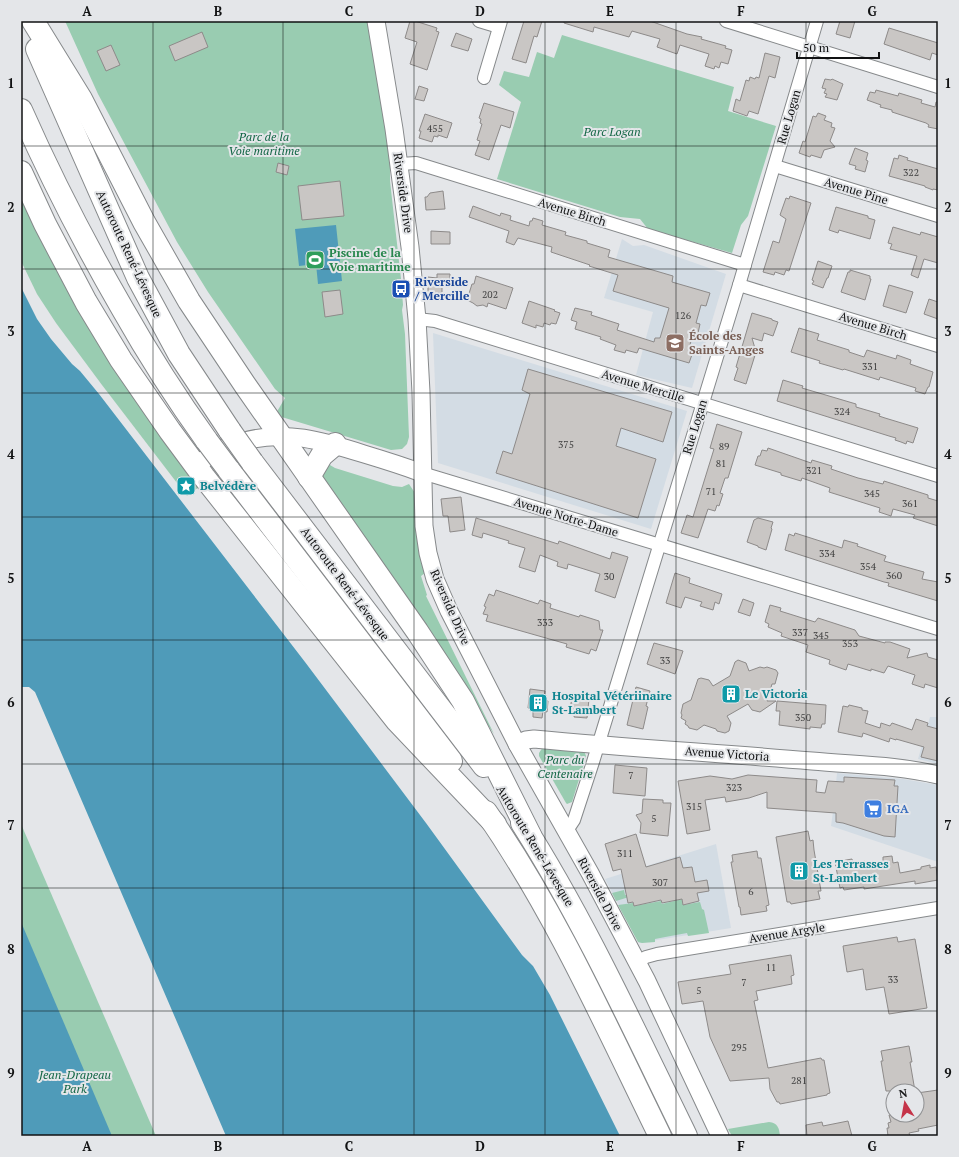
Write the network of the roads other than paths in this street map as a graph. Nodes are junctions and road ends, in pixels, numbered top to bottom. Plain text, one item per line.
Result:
1 (25, 21) edge
2 (33, 21) edge
3 (376, 21) edge
4 (479, 21) edge
5 (726, 21) edge
6 (817, 21) edge
7 (500, 24) edge
8 (809, 47) junction
9 (484, 78) dead end
10 (938, 87) edge
11 (21, 110) edge
12 (400, 164) junction
13 (774, 166) junction
14 (21, 172) edge
15 (938, 216) edge
16 (744, 265) junction
17 (739, 285) junction
18 (417, 319) junction
19 (938, 346) edge
20 (701, 404) junction
21 (281, 436) junction
22 (335, 444) junction
23 (195, 465) junction
24 (422, 473) junction
25 (309, 476) junction
26 (938, 476) edge
27 (659, 545) junction
28 (938, 629) edge
29 (517, 744) junction
30 (598, 745) junction
31 (938, 775) edge
32 (495, 824) junction
33 (565, 830) junction
34 (530, 835) junction
35 (938, 908) edge
36 (637, 962) junction
37 (660, 1136) edge
38 (686, 1136) edge
39 (720, 1136) edge

1 - 34 highway, Autoroute René-Lévesque, bridge
2 - 21 highway
3 - 12 street, Riverside Drive
4 - 7 street
5 - 8 street
6 - 8 street, Rue Logan
7 - 9 street
8 - 10 street
8 - 13 street, Rue Logan
11 - 32 highway, Autoroute René-Lévesque, bridge
12 - 16 street, Avenue Birch
12 - 18 street, Riverside Drive
13 - 15 street, Avenue Pine
13 - 16 street, Rue Logan
14 - 23 highway
16 - 17 street, Rue Logan
17 - 19 street, Avenue Birch
17 - 20 street, Rue Logan
18 - 20 street, Avenue Mercille
18 - 24 street, Riverside Drive
20 - 26 street, Avenue Mercille
20 - 27 street, Rue Logan
21 - 22 street, Avenue Notre-Dame
21 - 23 street, Avenue Notre-Dame
21 - 25 highway
22 - 24 street, Avenue Notre-Dame
22 - 25 highway
23 - 32 highway
24 - 27 street, Avenue Notre-Dame
24 - 29 street, Riverside Drive
25 - 34 highway
27 - 28 street, Avenue Notre-Dame
27 - 30 street, Rue Logan
29 - 30 street, Avenue Victoria
29 - 33 street, Riverside Drive
30 - 31 street, Avenue Victoria
30 - 33 street, Rue Logan
32 - 37 highway, Autoroute René-Lévesque
33 - 36 street, Riverside Drive
34 - 38 highway, Autoroute René-Lévesque
35 - 36 street, Avenue Argyle
36 - 39 street, Riverside Drive

